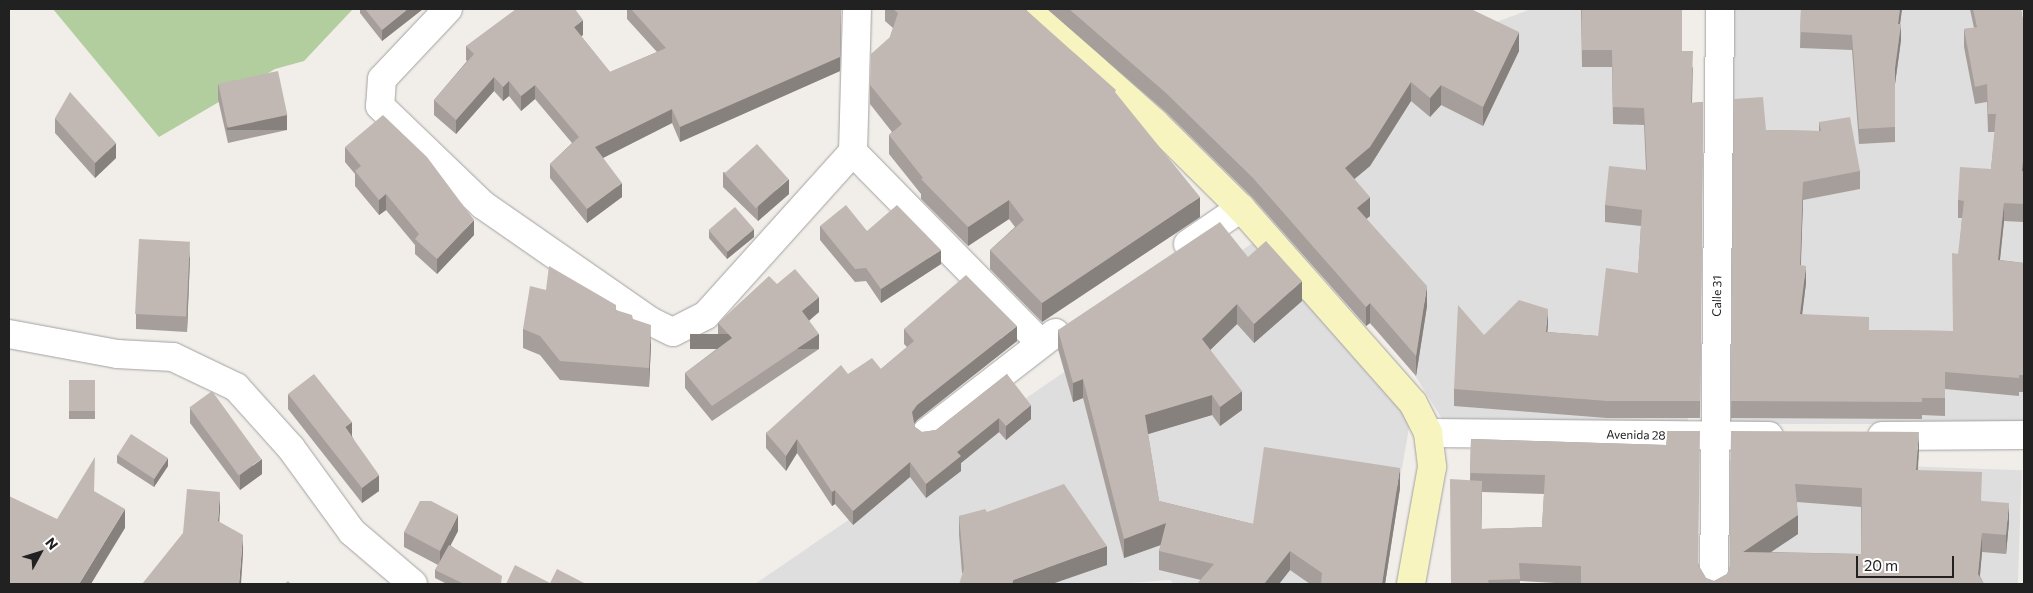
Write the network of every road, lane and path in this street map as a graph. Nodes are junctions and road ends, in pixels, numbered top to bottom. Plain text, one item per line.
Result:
1 (448, 9) edge
2 (857, 9) edge
3 (1027, 9) edge
4 (1720, 9) edge
5 (853, 152) junction
6 (1241, 208) junction
7 (1169, 257) edge
8 (1072, 321) edge
9 (9, 334) edge
10 (1040, 342) junction
11 (927, 432) edge
12 (1428, 433) junction
13 (2024, 435) edge
14 (1716, 436) junction
15 (1795, 436) edge
16 (1855, 436) edge
17 (413, 584) edge
18 (1411, 584) edge
19 (1714, 584) edge

1 - 5 street
2 - 5 street
3 - 6 main road
4 - 14 street, Calle 31
5 - 10 street
6 - 7 street
6 - 12 main road
8 - 10 street
9 - 17 street
10 - 11 street
12 - 14 street, Avenida 28
12 - 18 main road
13 - 16 street
14 - 15 street, Avenida 28
14 - 19 street, Calle 31

